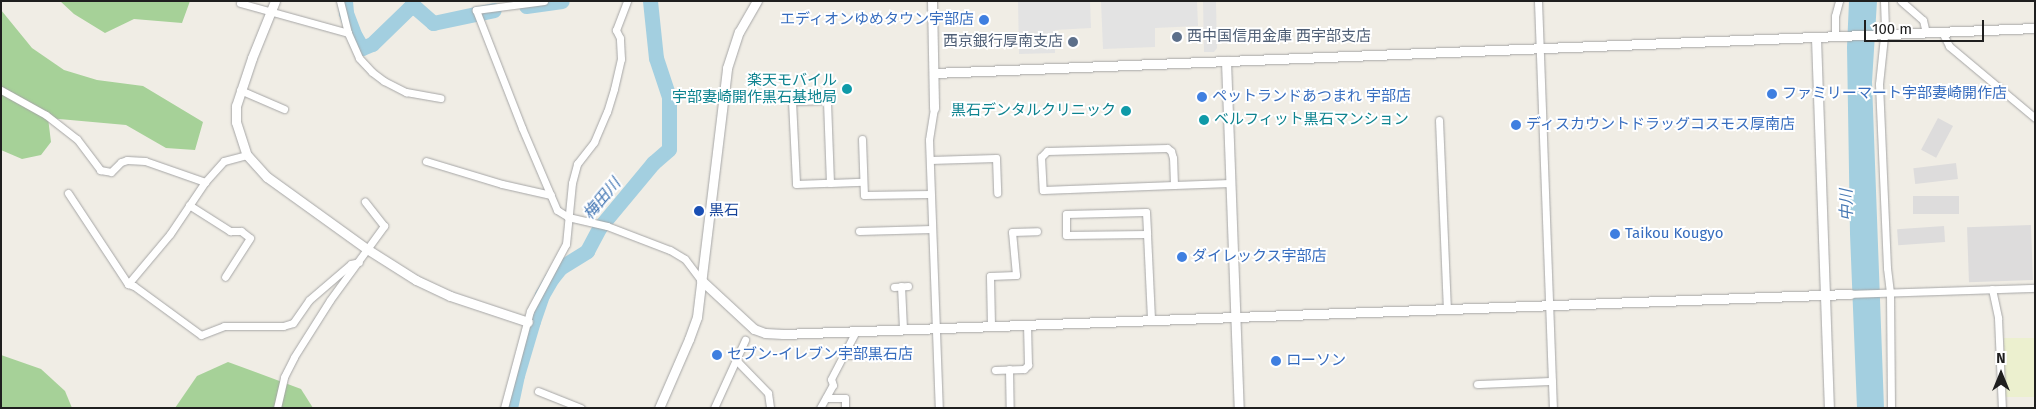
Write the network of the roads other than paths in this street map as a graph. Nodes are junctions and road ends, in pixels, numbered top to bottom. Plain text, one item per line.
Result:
1 (275, 1) edge
2 (340, 1) edge
3 (544, 1) edge
4 (627, 1) edge
5 (757, 1) edge
6 (932, 1) edge
7 (1538, 1) edge
8 (1839, 1) edge
9 (1884, 1) edge
10 (1901, 1) edge
11 (240, 3) dead end
12 (271, 11) junction
13 (2035, 28) edge
14 (1942, 32) junction
15 (348, 33) junction
16 (1926, 33) junction
17 (1880, 36) junction
18 (1837, 37) junction
19 (1816, 38) junction
20 (1539, 48) junction
21 (1226, 62) junction
22 (934, 73) junction
23 (1, 90) edge
24 (240, 90) junction
25 (440, 98) dead end
26 (934, 108) joint
27 (284, 109) dead end
28 (2035, 118) edge
29 (1439, 120) dead end
30 (862, 139) dead end
31 (247, 155) junction
32 (930, 160) junction
33 (426, 161) dead end
34 (205, 182) junction
35 (863, 182) junction
36 (830, 183) junction
37 (1230, 183) junction
38 (1174, 185) junction
39 (68, 193) dead end
40 (997, 193) dead end
41 (930, 194) junction
42 (551, 195) junction
43 (366, 202) dead end
44 (190, 205) junction
45 (568, 217) junction
46 (932, 229) junction
47 (859, 231) dead end
48 (1037, 232) dead end
49 (1147, 234) junction
50 (367, 249) junction
51 (359, 262) junction
52 (225, 277) dead end
53 (701, 280) junction
54 (128, 284) junction
55 (901, 286) dead end
56 (2035, 288) edge
57 (1992, 289) junction
58 (1890, 293) junction
59 (1850, 294) joint
60 (1825, 296) junction
61 (1549, 305) junction
62 (1447, 309) junction
63 (1236, 317) junction
64 (1151, 319) junction
65 (528, 322) junction
66 (1027, 324) junction
67 (991, 325) junction
68 (936, 327) junction
69 (903, 329) junction
70 (856, 331) junction
71 (745, 340) dead end
72 (844, 355) junction
73 (875, 355) dead end
74 (736, 360) junction
75 (1009, 369) junction
76 (995, 370) dead end
77 (1552, 381) junction
78 (1477, 384) dead end
79 (538, 390) dead end
80 (826, 398) junction
81 (277, 408) edge
82 (504, 408) edge
83 (581, 408) edge
84 (659, 408) edge
85 (714, 408) edge
86 (770, 408) edge
87 (820, 408) edge
88 (845, 408) edge
89 (939, 408) edge
90 (1010, 408) edge
91 (1239, 408) edge
92 (1553, 408) edge
93 (1829, 408) edge
94 (1891, 408) edge
95 (2002, 408) edge

1 - 12 street
2 - 15 street
3 - 42 street
4 - 45 street
5 - 53 street
6 - 22 street
7 - 20 street
8 - 18 street
9 - 17 street
10 - 16 street
11 - 12 street
12 - 15 street
12 - 24 street
13 - 14 street
14 - 16 street
14 - 28 street
15 - 25 street
16 - 17 street
17 - 18 street
17 - 58 street
18 - 19 street
19 - 20 street
19 - 60 street
20 - 21 street
20 - 61 street
21 - 22 street
21 - 37 street
22 - 26 street
23 - 34 street
24 - 27 street
24 - 31 street
26 - 32 street
29 - 62 street
30 - 35 street
31 - 34 street
31 - 50 street
32 - 40 street
32 - 41 street
33 - 42 street
34 - 44 street
35 - 36 street
35 - 41 street
36 - 36 street
37 - 38 street
37 - 63 street
38 - 38 street
39 - 54 street
41 - 46 street
42 - 45 street
43 - 50 street
44 - 52 street
44 - 54 street
45 - 53 street
45 - 65 street
46 - 47 street
46 - 68 street
48 - 67 street
49 - 49 street
49 - 64 street
50 - 51 street
50 - 65 street
51 - 54 street
51 - 81 street
53 - 70 street
53 - 84 street
55 - 69 street
56 - 57 street
57 - 58 street
57 - 95 street
58 - 59 street
58 - 94 street
59 - 60 street
60 - 61 street
60 - 93 street
61 - 62 street
61 - 77 street
62 - 63 street
63 - 64 street
63 - 91 street
64 - 66 street
65 - 82 street
66 - 67 street
66 - 75 street
67 - 68 street
68 - 69 street
68 - 89 street
69 - 70 street
70 - 72 street
71 - 74 street
72 - 73 street
72 - 80 street
74 - 85 street
74 - 86 street
75 - 76 street
75 - 90 street
77 - 78 street
77 - 92 street
79 - 83 street
80 - 87 street
80 - 88 street

